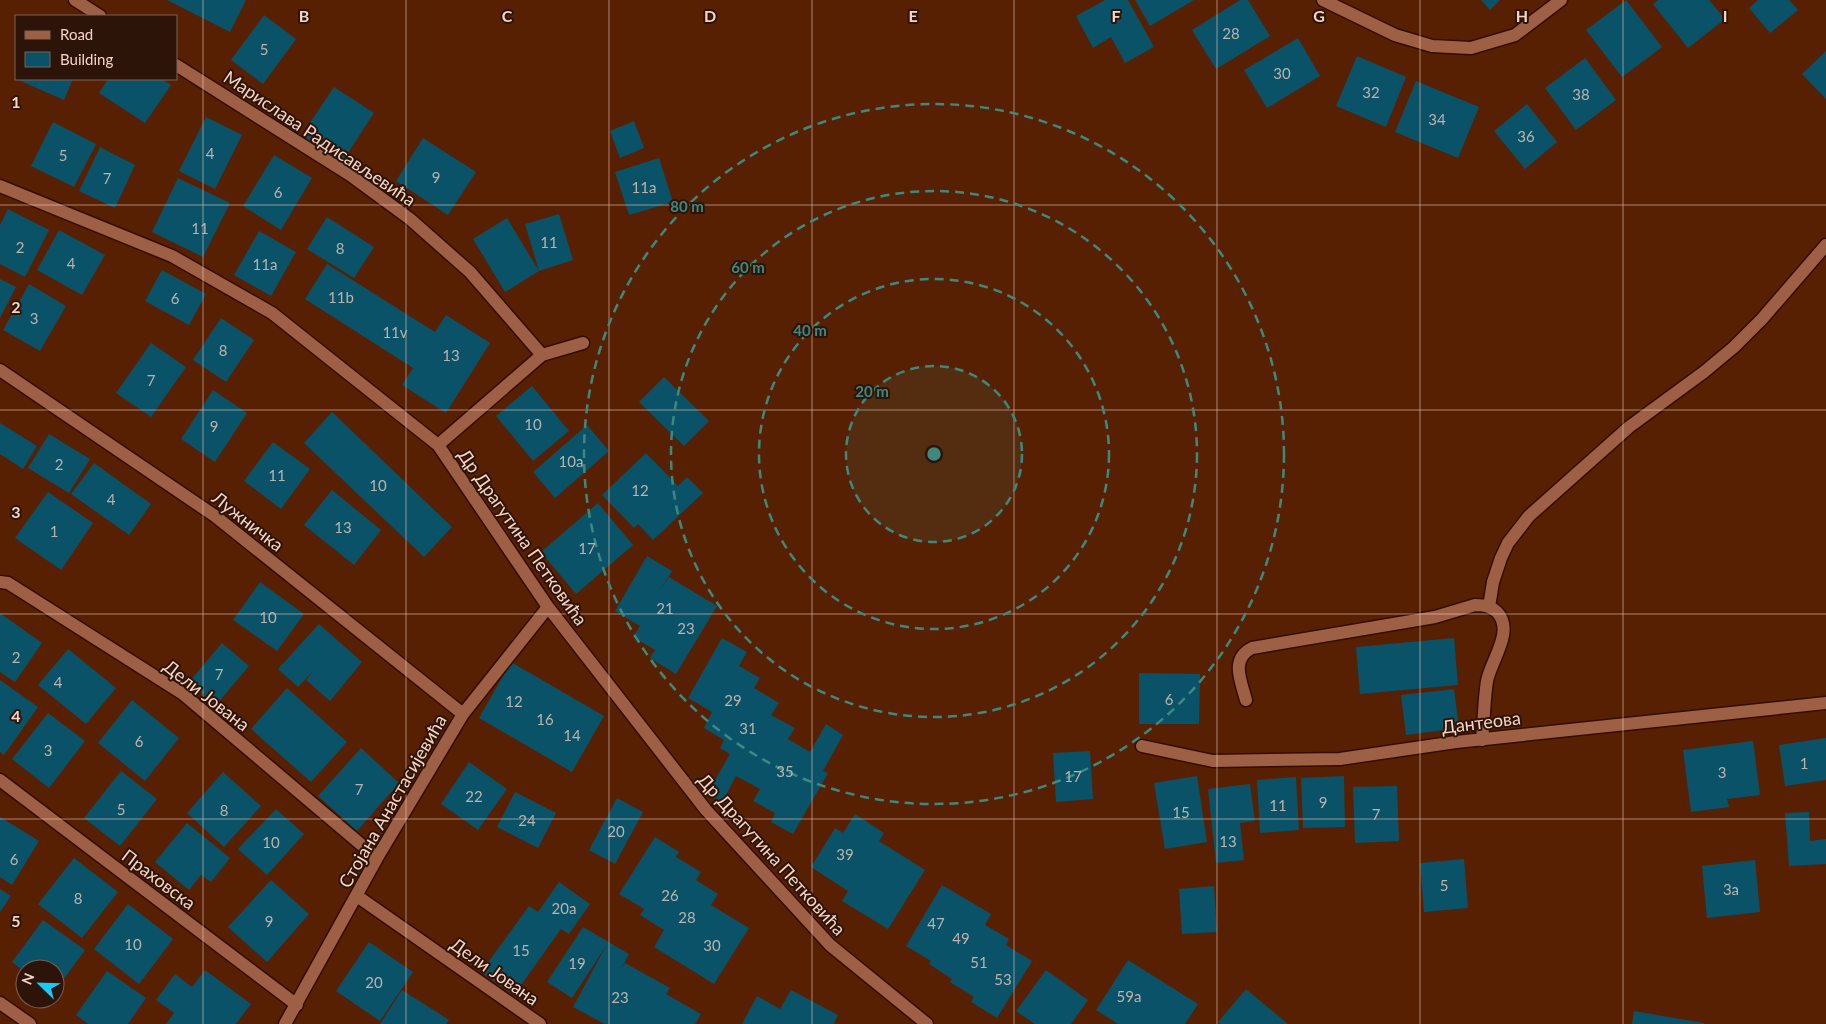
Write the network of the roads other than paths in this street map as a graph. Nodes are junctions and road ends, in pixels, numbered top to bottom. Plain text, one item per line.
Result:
1 (75, 0) edge
2 (1323, 0) edge
3 (1561, 0) edge
4 (98, 15) edge
5 (178, 66) edge
6 (0, 186) edge
7 (1826, 245) edge
8 (583, 343) dead end
9 (542, 355) junction
10 (0, 370) edge
11 (438, 445) junction
12 (0, 582) edge
13 (548, 607) junction
14 (1489, 607) junction
15 (1246, 700) dead end
16 (1826, 703) edge
17 (463, 714) junction
18 (1482, 740) junction
19 (1142, 746) dead end
20 (0, 780) edge
21 (377, 858) junction
22 (357, 896) junction
23 (0, 1003) edge
24 (296, 1005) junction
25 (30, 1024) edge
26 (285, 1024) edge
27 (540, 1024) edge
28 (927, 1024) edge

1 - 4 street
2 - 3 street
5 - 9 street, Марислава Радисављевића
6 - 11 street, Др Драгутина Петковића
7 - 14 street
8 - 9 street
9 - 11 street
10 - 17 street, Лужничка
11 - 13 street, Др Драгутина Петковића
12 - 21 street, Дели Јована
13 - 17 street, Стојана Анастасијевића
13 - 28 street, Др Драгутина Петковића
14 - 15 street
14 - 18 street
16 - 18 street, Дантеова
17 - 21 street, Стојана Анастасијевића
18 - 19 street, Дантеова
20 - 24 street, Праховска
21 - 22 street, Стојана Анастасијевића
22 - 24 street, Стојана Анастасијевића
22 - 27 street, Дели Јована
23 - 25 street
24 - 26 street, Стојана Анастасијевића

